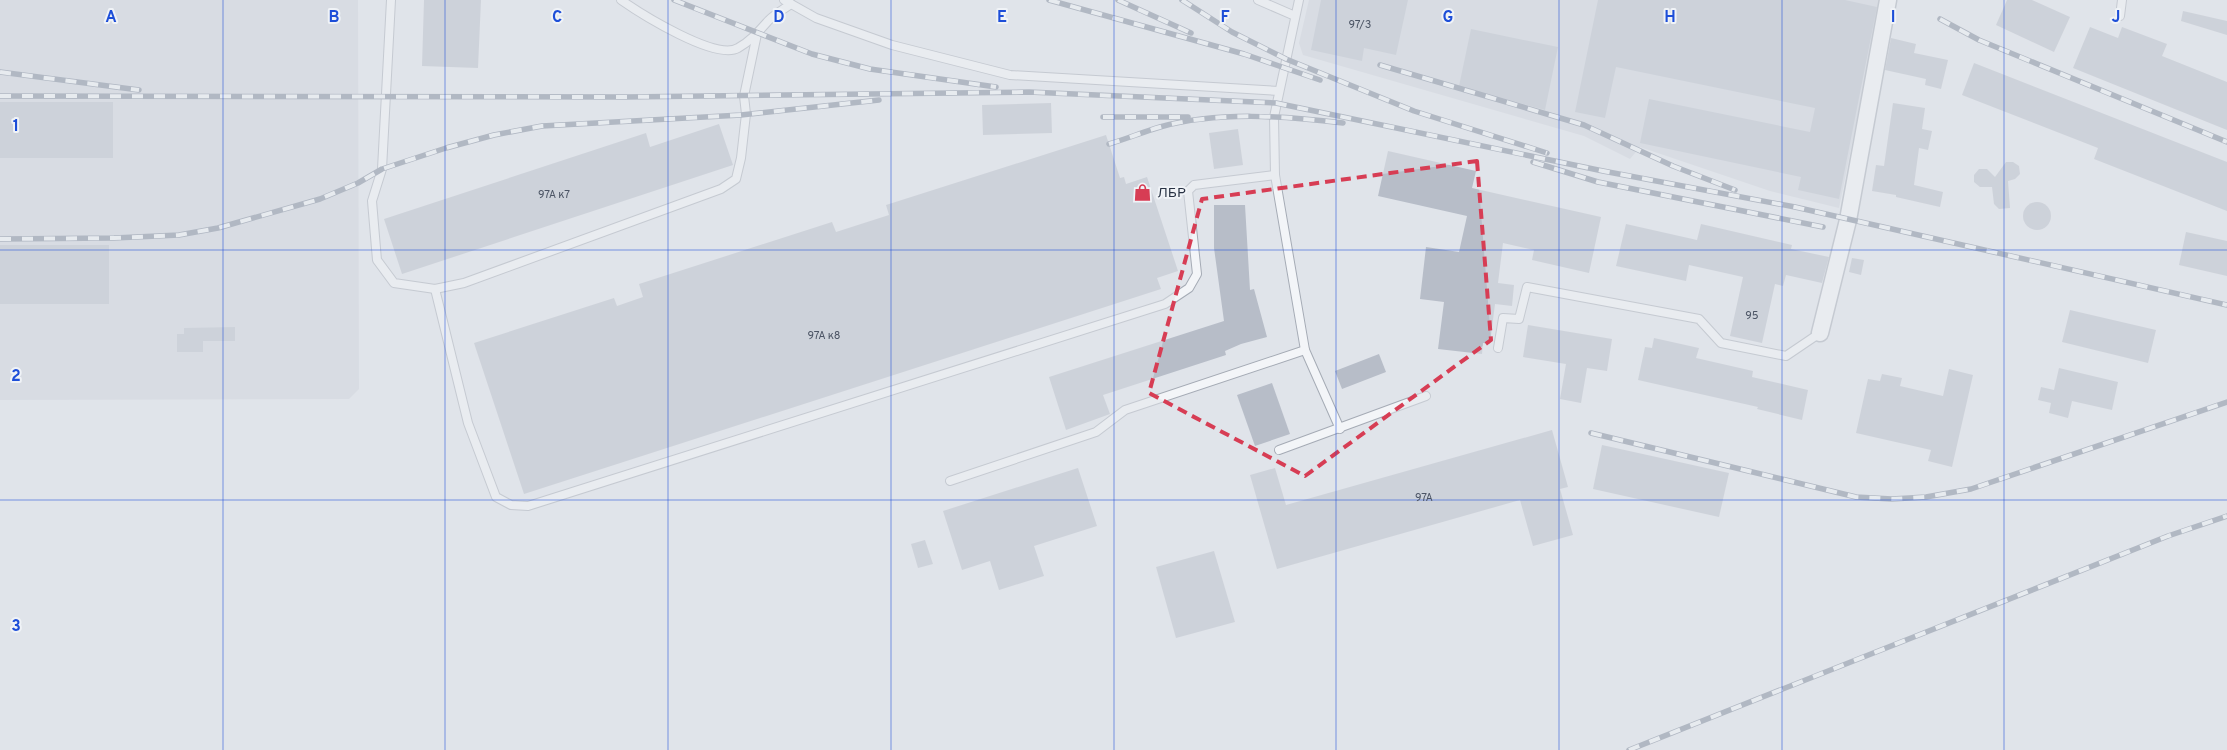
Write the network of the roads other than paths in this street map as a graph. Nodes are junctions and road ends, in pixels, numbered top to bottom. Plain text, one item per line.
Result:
1 (391, 0) edge
2 (621, 0) edge
3 (1258, 0) edge
4 (1299, 0) edge
5 (1888, 0) edge
6 (2122, 0) edge
7 (788, 2) edge
8 (1295, 16) junction
9 (2120, 16) dead end
10 (758, 34) junction
11 (1279, 90) junction
12 (1275, 176) junction
13 (435, 289) junction
14 (1820, 333) joint
15 (1498, 348) dead end
16 (1305, 350) junction
17 (1426, 396) dead end
18 (1340, 429) junction
19 (1279, 450) dead end
20 (950, 481) dead end

1 - 13 lane
2 - 10 lane
3 - 8 lane
4 - 8 lane
5 - 14 street
6 - 9 lane
7 - 10 lane
7 - 11 lane
8 - 11 lane
10 - 13 lane
11 - 12 lane
12 - 13 lane
12 - 16 lane
14 - 15 lane
16 - 18 lane
16 - 20 lane
17 - 18 lane
18 - 19 lane

